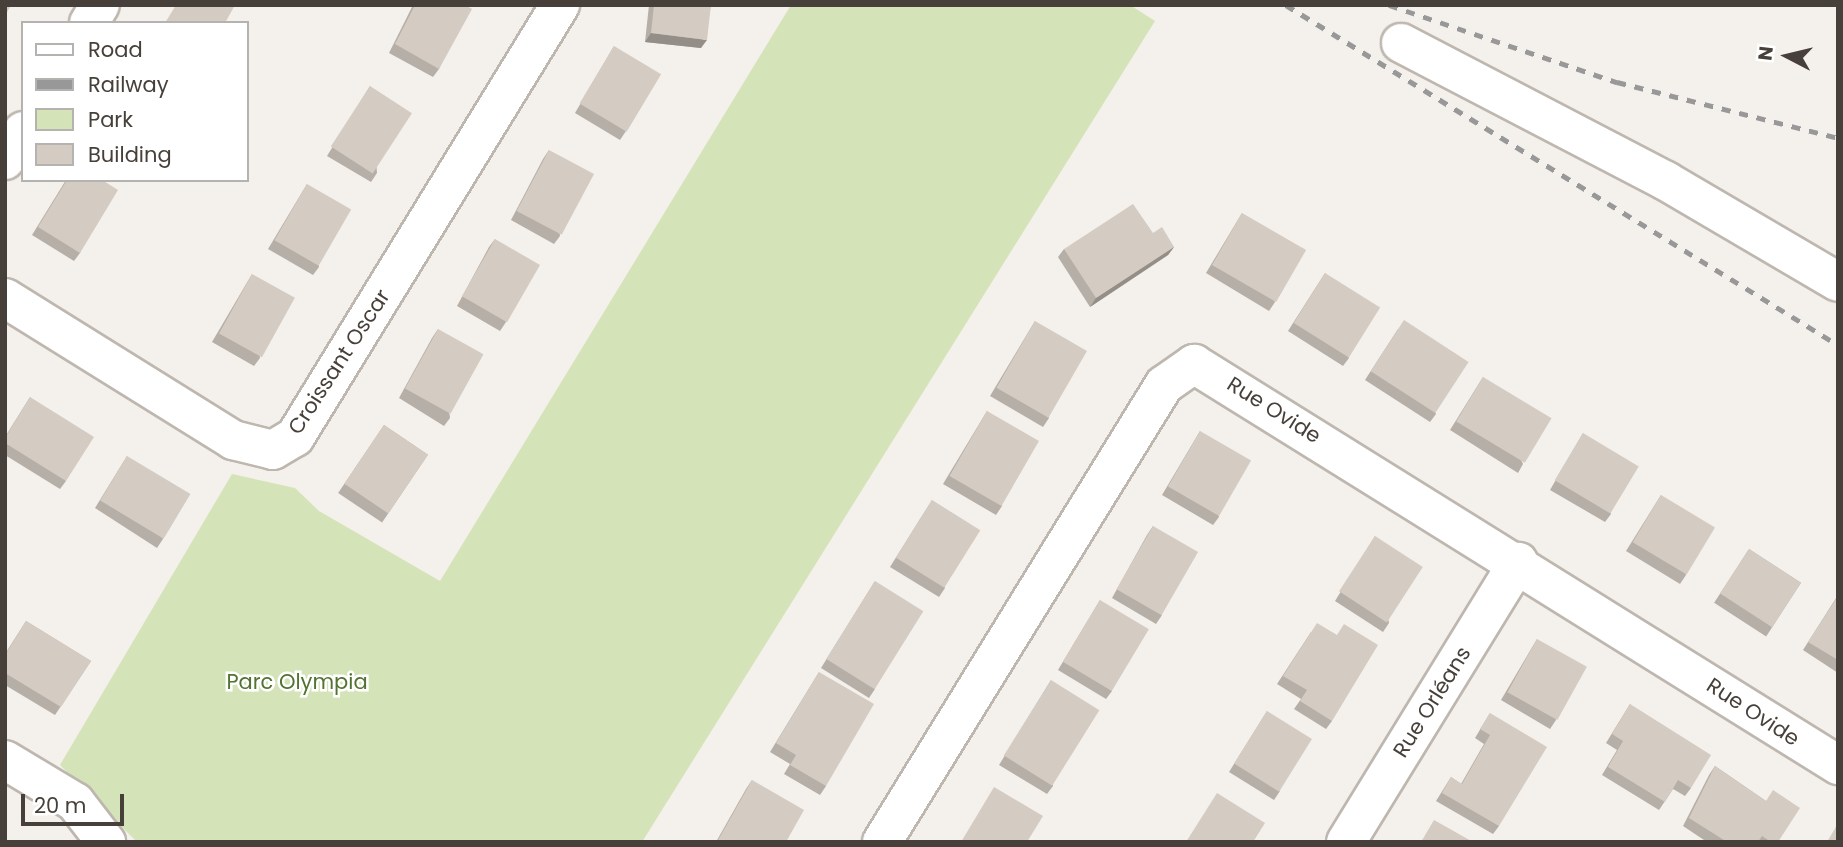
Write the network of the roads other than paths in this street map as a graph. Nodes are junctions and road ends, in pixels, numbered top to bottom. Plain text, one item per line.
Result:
1 (100, 5) edge
2 (560, 5) edge
3 (90, 21) edge
4 (1401, 43) dead end
5 (21, 134) edge
6 (5, 160) edge
7 (1838, 282) edge
8 (5, 298) edge
9 (1518, 562) junction
10 (5, 760) edge
11 (1838, 765) edge
12 (106, 842) edge
13 (882, 842) edge
14 (1346, 842) edge

1 - 3 street
2 - 8 street, Croissant Oscar
4 - 7 street
5 - 6 street
9 - 11 street, Rue Ovide
9 - 13 street, Rue Ovide
9 - 14 street, Rue Orléans
10 - 12 street

